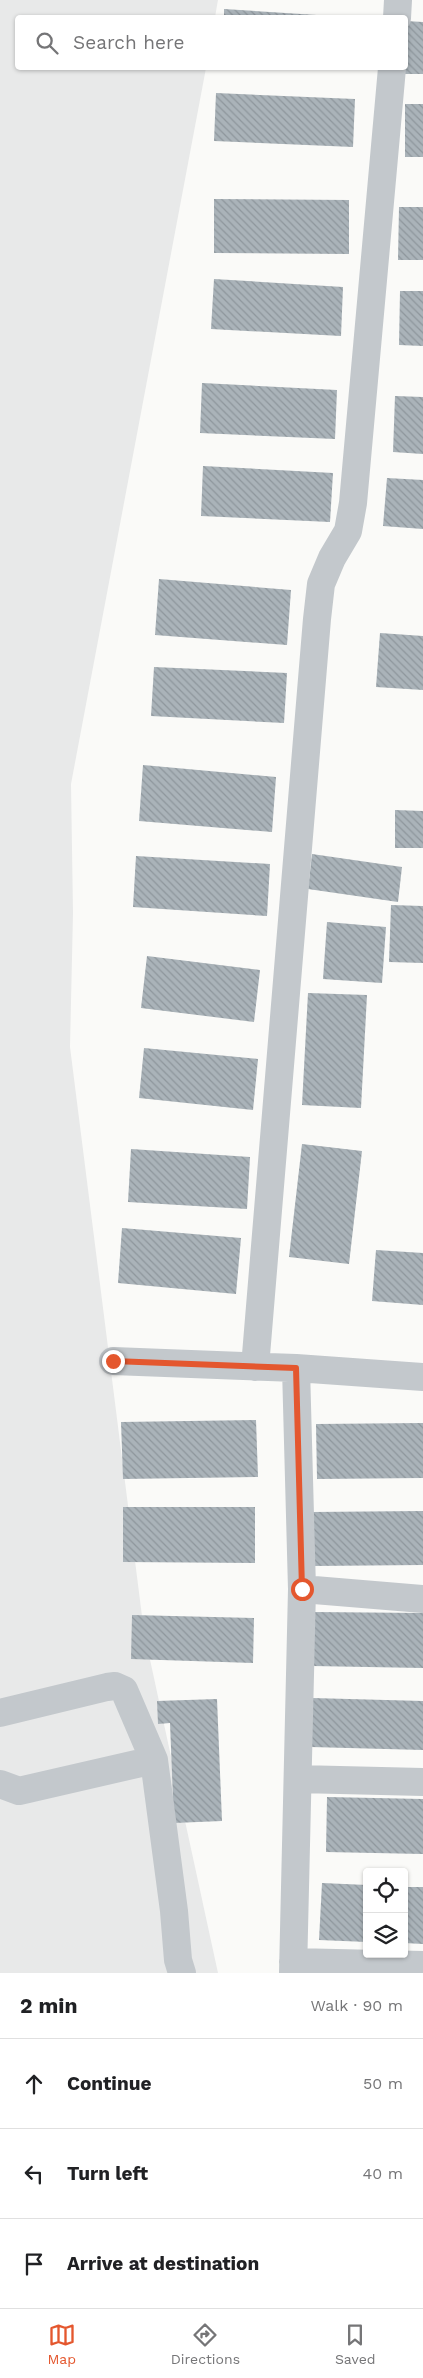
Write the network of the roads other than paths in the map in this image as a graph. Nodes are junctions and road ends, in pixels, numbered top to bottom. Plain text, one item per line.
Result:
1 (398, 0) edge
2 (397, 15) edge
3 (392, 70) edge
4 (113, 1361) dead end
5 (255, 1368) junction
6 (296, 1368) junction
7 (423, 1377) edge
8 (302, 1589) junction
9 (423, 1599) edge
10 (0, 1713) edge
11 (154, 1760) junction
12 (298, 1779) junction
13 (423, 1782) edge
14 (0, 1784) edge
15 (423, 1965) edge
16 (293, 1967) edge
17 (182, 1973) edge

1 - 2 street
3 - 5 street
4 - 5 street
5 - 6 street
6 - 7 street
6 - 8 street
8 - 9 street
8 - 12 street
10 - 11 street
11 - 14 street
11 - 17 street
12 - 13 street
12 - 16 street
15 - 16 street

